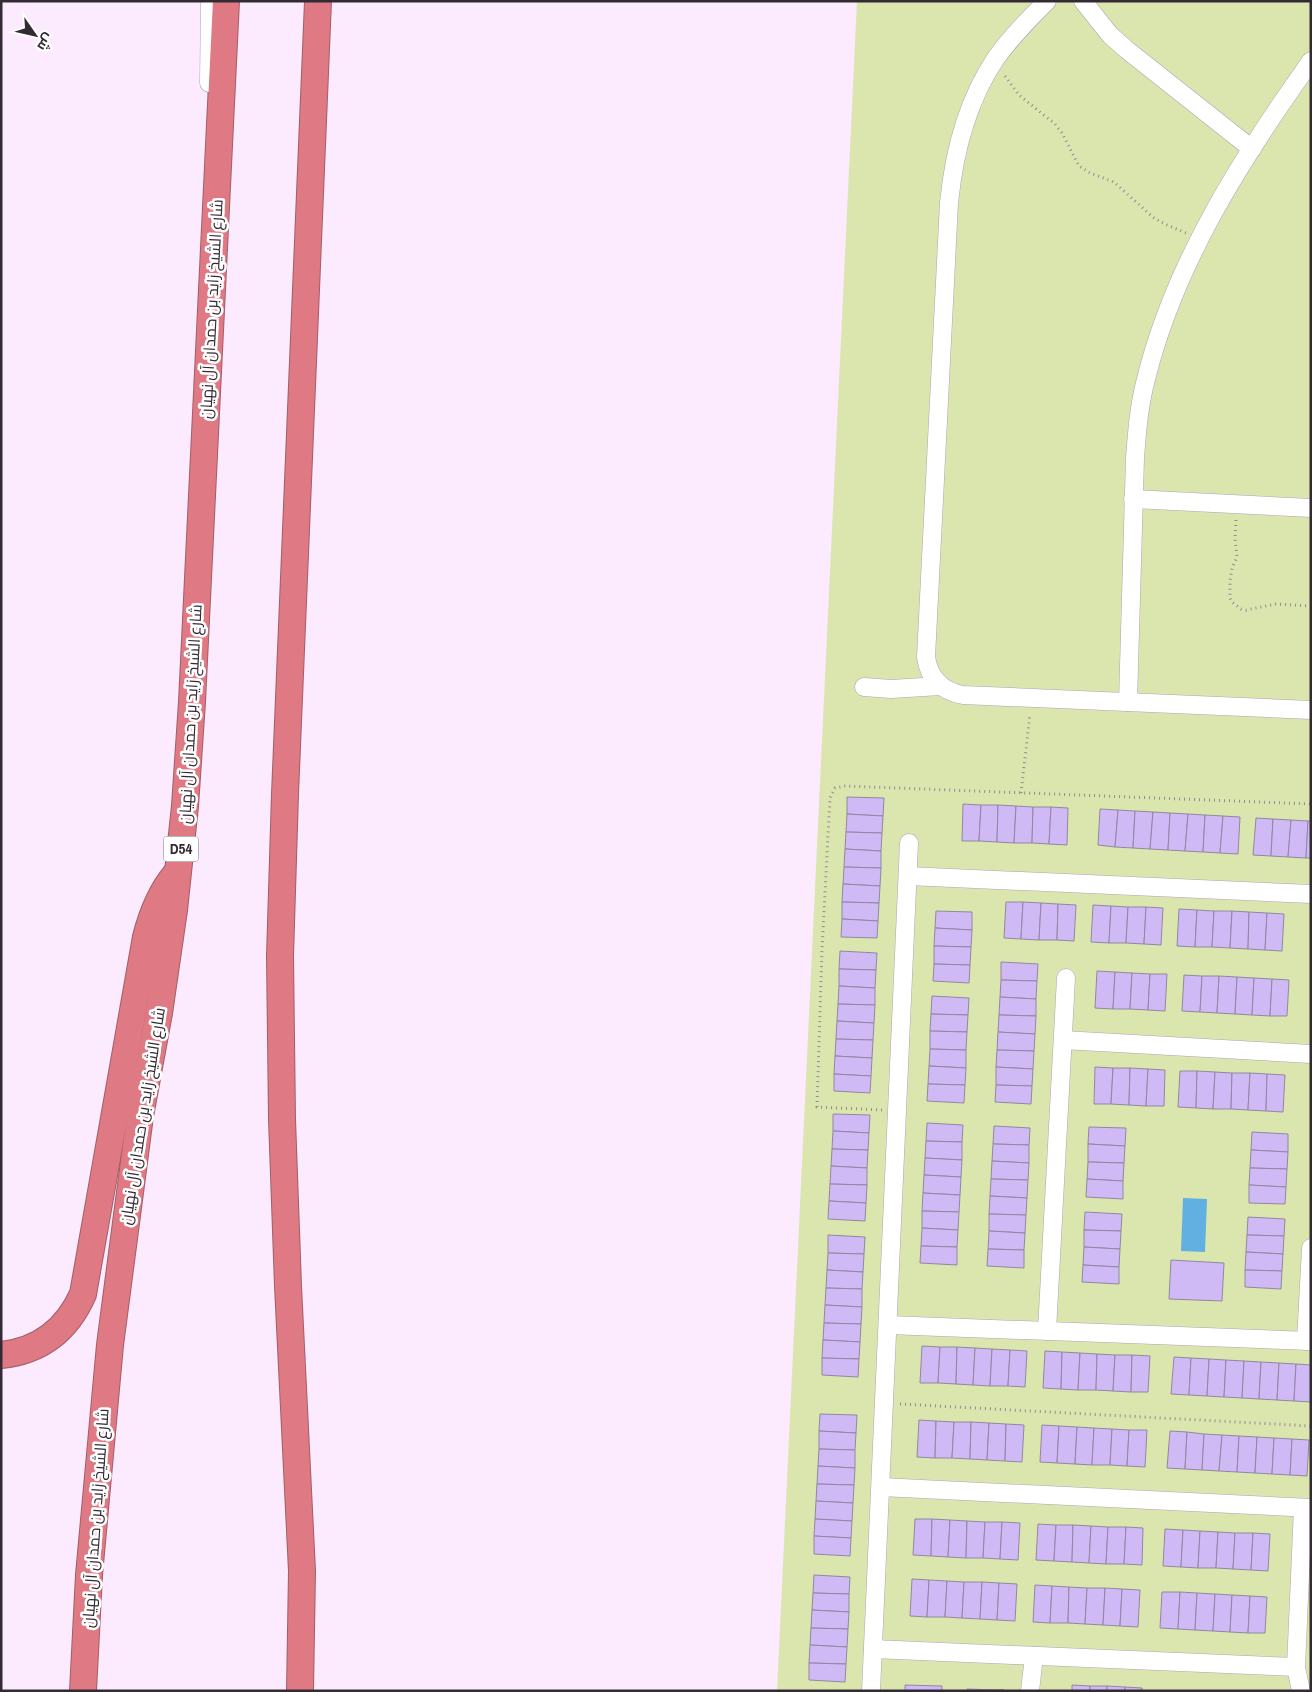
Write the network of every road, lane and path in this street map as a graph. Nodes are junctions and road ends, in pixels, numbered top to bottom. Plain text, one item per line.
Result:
1 (210, 1) edge
2 (226, 1) edge
3 (318, 1) edge
4 (1047, 1) edge
5 (1083, 1) edge
6 (996, 58) junction
7 (1311, 61) edge
8 (1252, 148) junction
9 (1201, 236) junction
10 (204, 452) junction
11 (1133, 499) junction
12 (1238, 504) junction
13 (1311, 508) edge
14 (1311, 606) edge
15 (940, 686) junction
16 (864, 687) dead end
17 (1031, 698) junction
18 (1128, 702) junction
19 (1311, 710) edge
20 (1021, 793) dead end
21 (909, 843) dead end
22 (179, 870) junction
23 (908, 876) junction
24 (1311, 894) edge
25 (1066, 978) dead end
26 (1063, 1040) junction
27 (1311, 1054) edge
28 (1311, 1248) edge
29 (888, 1325) junction
30 (1047, 1331) junction
31 (1308, 1341) edge
32 (1, 1355) edge
33 (884, 1403) junction
34 (1311, 1426) edge
35 (880, 1487) junction
36 (1307, 1508) edge
37 (873, 1649) junction
38 (1034, 1656) junction
39 (1296, 1667) junction
40 (83, 1691) edge
41 (300, 1691) edge
42 (871, 1691) edge
43 (1030, 1691) edge
44 (1301, 1691) edge

1 - 10 street
2 - 10 highway, شارع الشيخ زايد بن حمدان آل نهيان / D54
3 - 41 highway
4 - 6 street
5 - 8 street
6 - 9 path
6 - 15 street
7 - 8 street
8 - 9 street
9 - 11 street
10 - 22 highway, شارع الشيخ زايد بن حمدان آل نهيان / D54
11 - 12 street
11 - 18 street
12 - 13 street
12 - 14 path
15 - 16 street
15 - 17 street
17 - 18 street
17 - 20 path
18 - 19 street
21 - 23 street
22 - 32 highway
22 - 40 highway, شارع الشيخ زايد بن حمدان آل نهيان / D54
23 - 24 street
23 - 29 street
25 - 26 street
26 - 27 street
26 - 30 street
28 - 31 street
29 - 30 street
29 - 33 street
30 - 31 street
33 - 34 path
33 - 35 street
35 - 36 street
35 - 37 street
36 - 39 street
37 - 38 street
37 - 42 street
38 - 39 street
38 - 43 street
39 - 44 street

